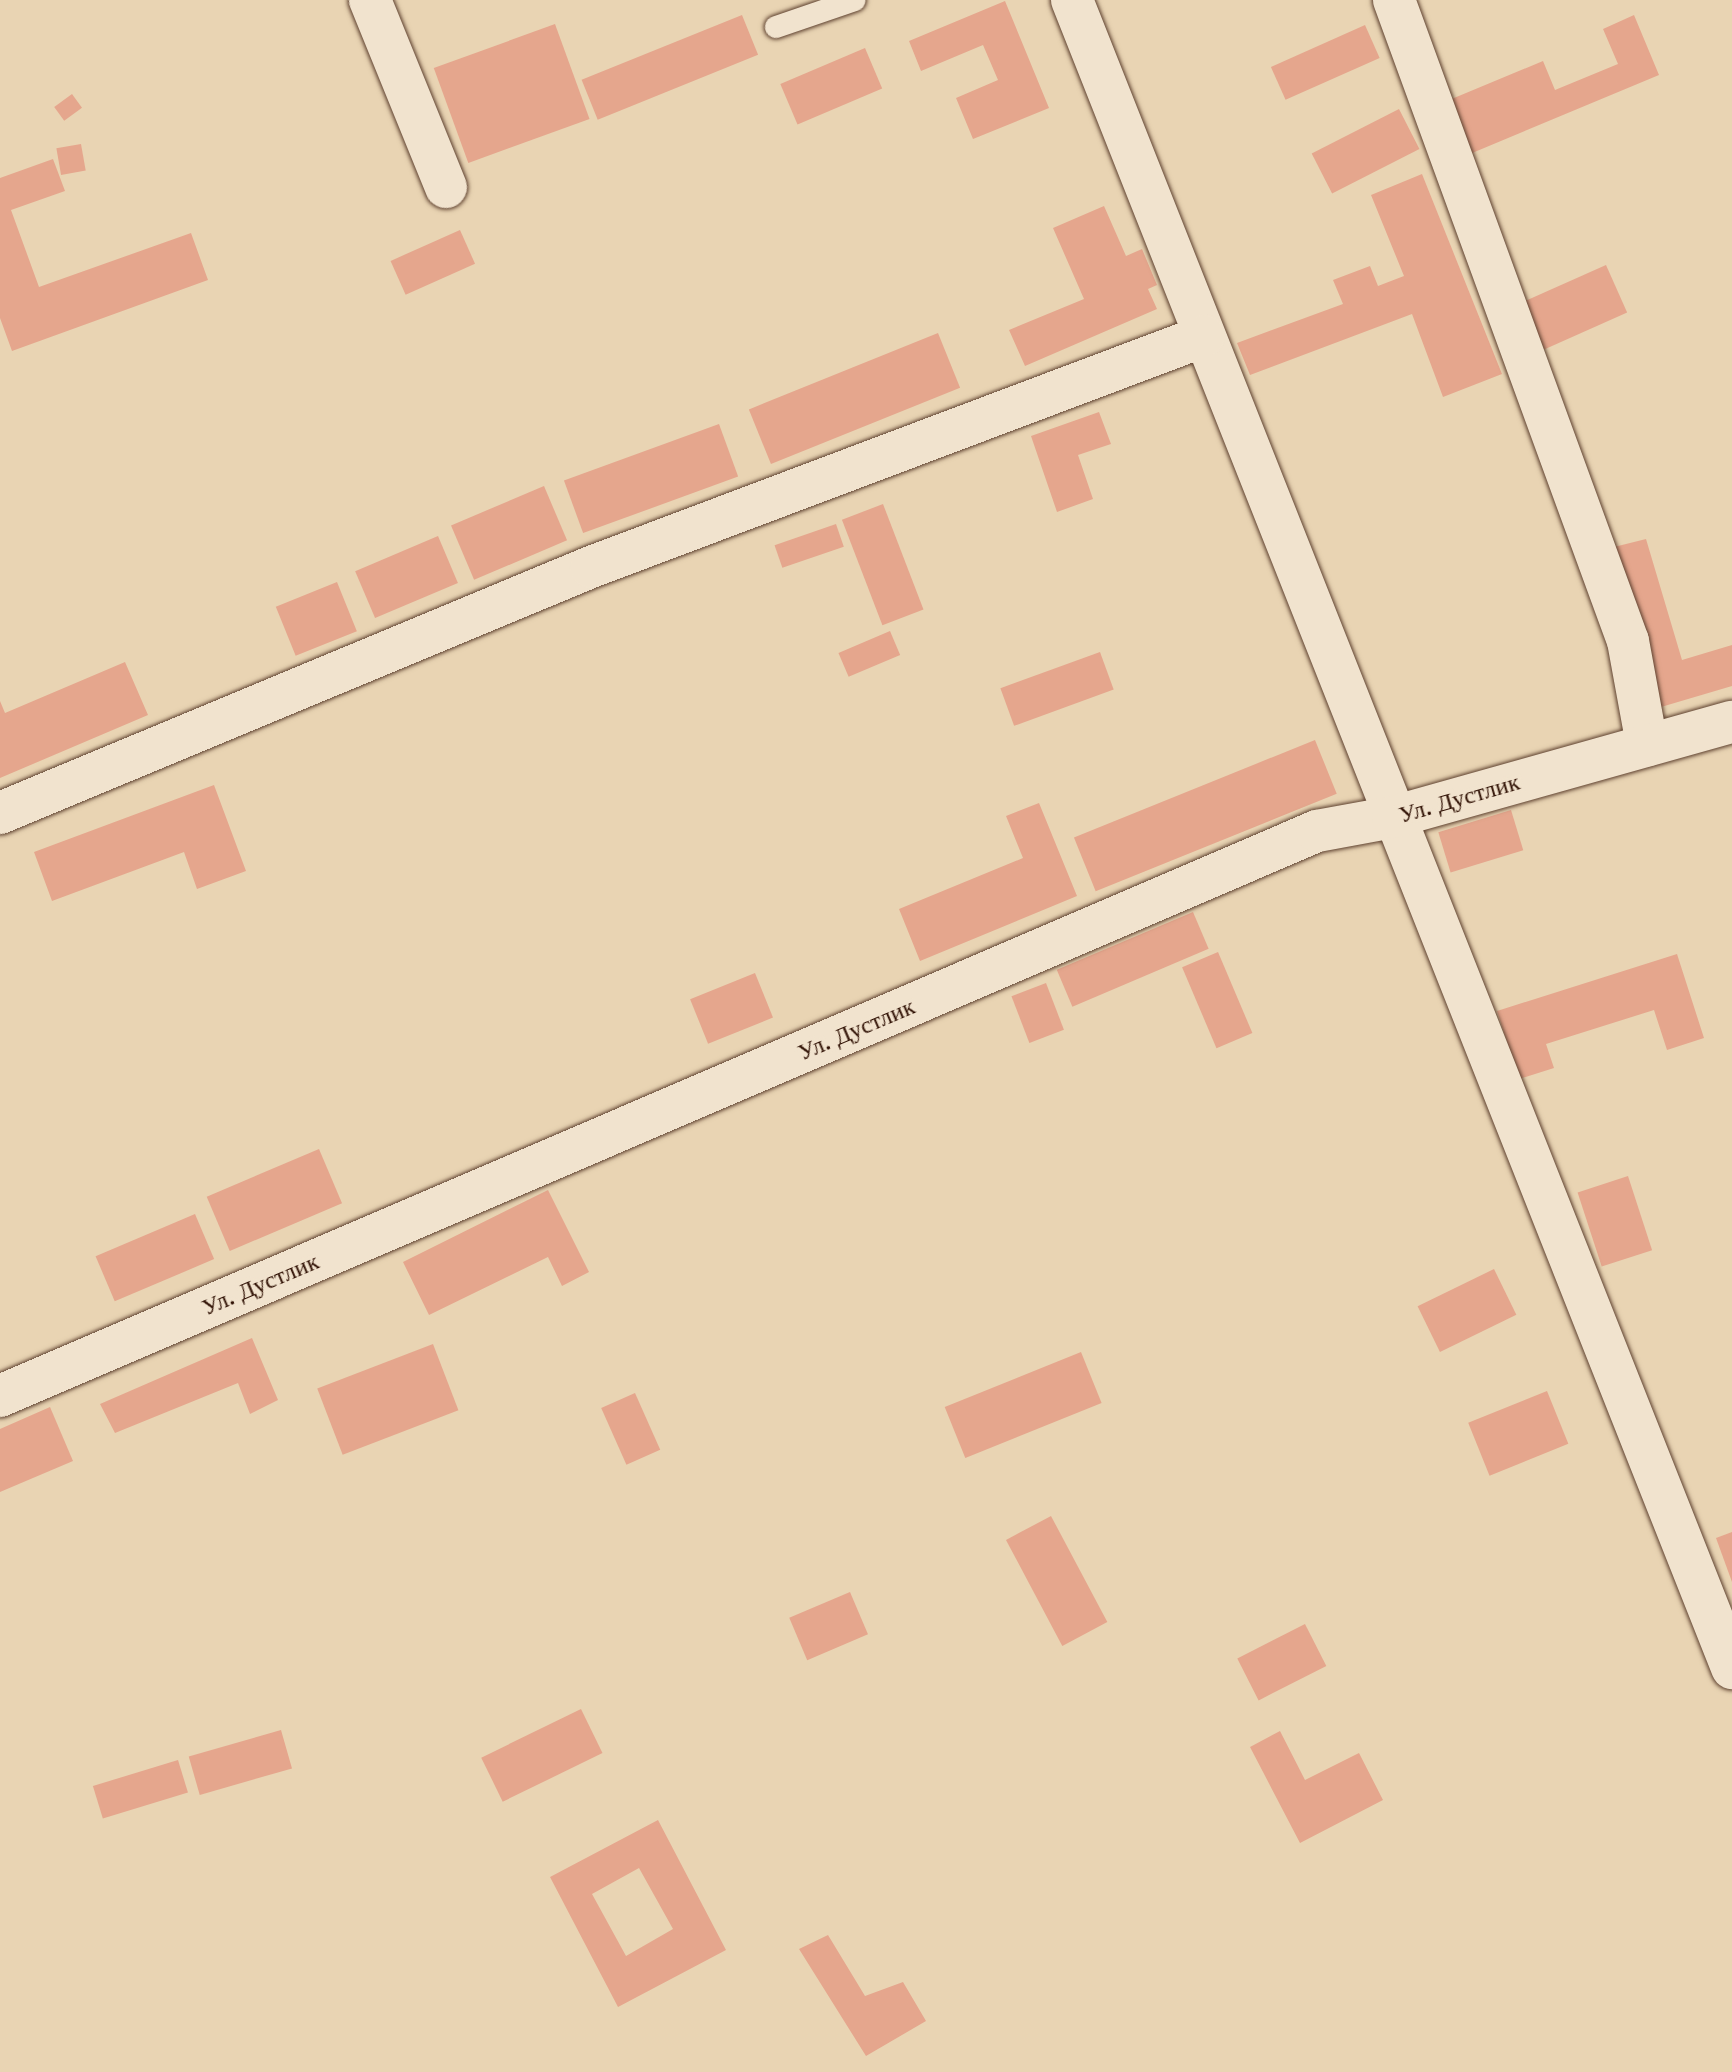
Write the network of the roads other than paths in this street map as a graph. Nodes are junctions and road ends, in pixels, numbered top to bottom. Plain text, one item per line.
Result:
1 (370, 0) edge
2 (855, 0) edge
3 (1072, 0) edge
4 (1394, 0) edge
5 (776, 27) dead end
6 (446, 187) dead end
7 (1204, 336) junction
8 (1732, 722) edge
9 (1647, 745) junction
10 (0, 813) edge
11 (1393, 817) junction
12 (0, 1396) edge
13 (1732, 1668) edge

1 - 6 street
2 - 5 lane
3 - 7 street
4 - 9 street
7 - 10 street
7 - 11 street
8 - 9 street, Ул. Дустлик
9 - 11 street, Ул. Дустлик
11 - 12 street, Ул. Дустлик
11 - 13 street

